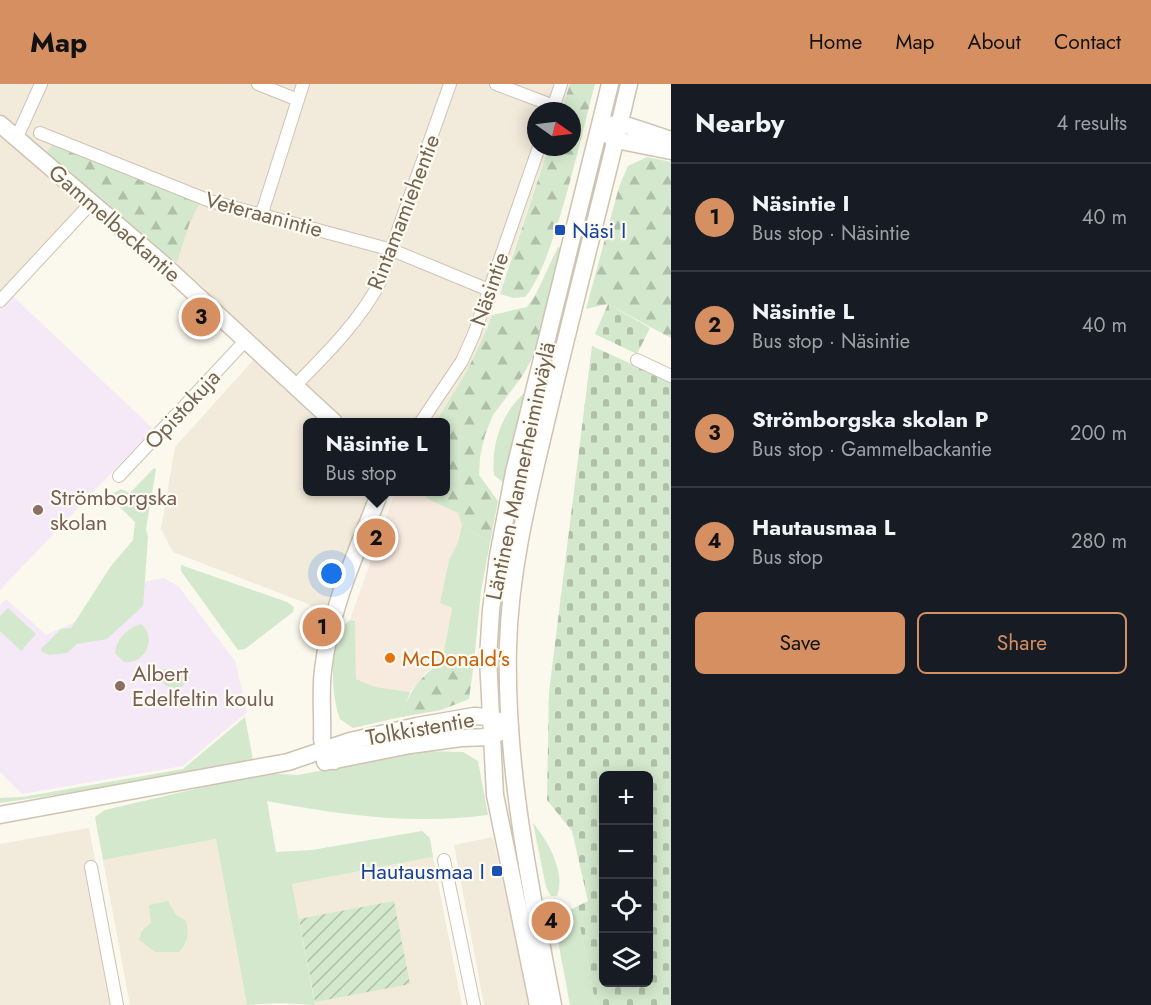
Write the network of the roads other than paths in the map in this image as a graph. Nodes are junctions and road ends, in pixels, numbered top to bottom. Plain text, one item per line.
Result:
1 (41, 84) edge
2 (258, 84) edge
3 (303, 84) edge
4 (450, 84) edge
5 (496, 84) edge
6 (561, 84) edge
7 (610, 84) edge
8 (629, 84) edge
9 (298, 100) junction
10 (539, 102) edge
11 (555, 102) edge
12 (0, 124) edge
13 (598, 128) junction
14 (618, 131) junction
15 (40, 133) dead end
16 (17, 137) junction
17 (671, 140) edge
18 (671, 151) edge
19 (536, 156) edge
20 (92, 202) junction
21 (262, 213) junction
22 (392, 250) junction
23 (489, 290) junction
24 (0, 301) edge
25 (245, 341) junction
26 (637, 360) dead end
27 (671, 376) edge
28 (296, 386) junction
29 (329, 418) edge
30 (424, 418) edge
31 (118, 476) dead end
32 (378, 496) edge
33 (490, 717) junction
34 (508, 727) junction
35 (491, 737) junction
36 (331, 752) junction
37 (0, 813) edge
38 (444, 860) dead end
39 (91, 867) dead end
40 (117, 1005) edge
41 (474, 1005) edge
42 (538, 1005) edge
43 (554, 1005) edge

1 - 16 street
2 - 9 street
3 - 9 street
4 - 22 street, Rintamamiehentie
5 - 10 street
6 - 11 street
7 - 13 main road, Läntinen Mannerheiminväylä
8 - 14 main road, Läntinen Mannerheiminväylä
9 - 21 street
12 - 16 main road, Gammelbackantie
13 - 14 main road
13 - 33 main road, Läntinen Mannerheiminväylä
14 - 17 main road
14 - 18 main road
14 - 34 main road, Läntinen Mannerheiminväylä
15 - 21 street, Veteraanintie
16 - 20 main road, Gammelbackantie
19 - 23 street, Näsintie
20 - 24 street
20 - 25 main road, Gammelbackantie
21 - 22 street, Veteraanintie
22 - 23 street, Veteraanintie
22 - 28 street, Rintamamiehentie
23 - 30 street, Näsintie
25 - 28 main road, Gammelbackantie
25 - 31 street, Opistokuja
26 - 27 street
28 - 29 main road, Gammelbackantie
32 - 36 main road
33 - 34 main road, Tolkkistentie
33 - 35 main road, Läntinen Mannerheiminväylä
33 - 36 main road, Tolkkistentie
34 - 35 main road, Tolkkistentie
34 - 43 main road, Läntinen Mannerheiminväylä
35 - 36 main road, Tolkkistentie
35 - 42 main road, Läntinen Mannerheiminväylä
36 - 37 main road, Tolkkistentie
38 - 41 street
39 - 40 street

